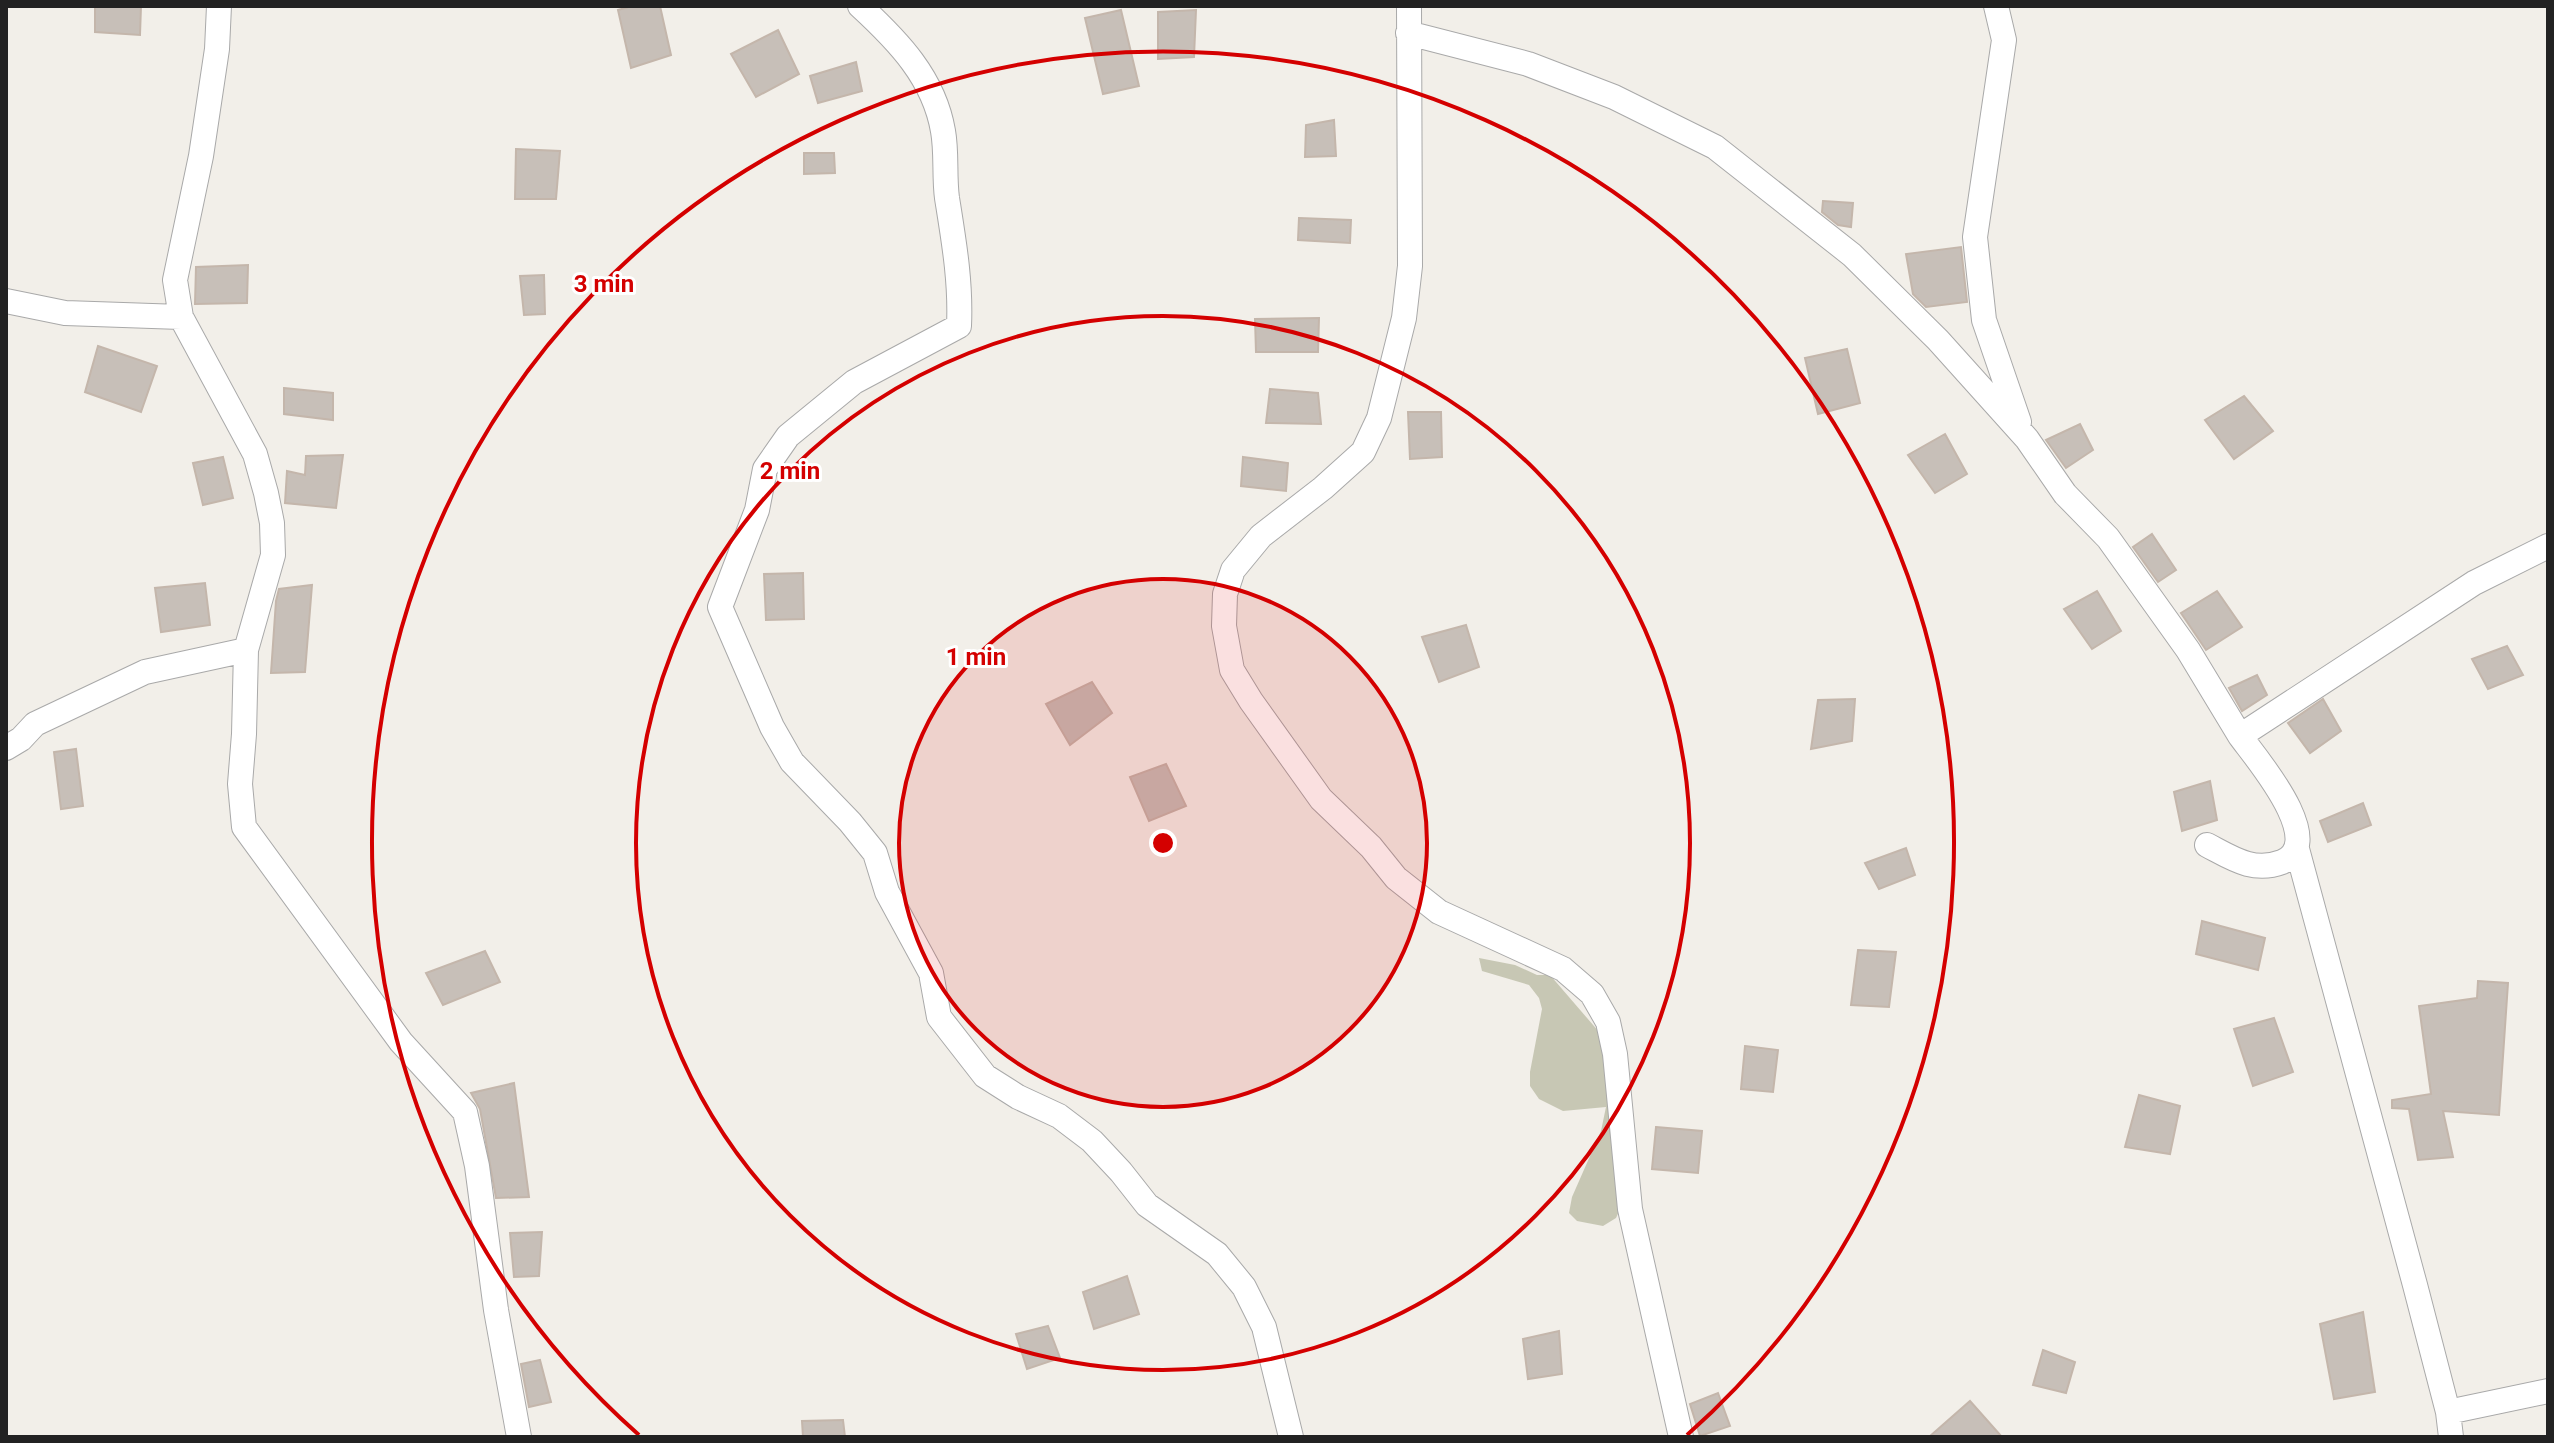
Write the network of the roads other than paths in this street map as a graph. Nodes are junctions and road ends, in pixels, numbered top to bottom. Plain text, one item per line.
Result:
1 (219, 6) edge
2 (860, 6) edge
3 (1409, 6) edge
4 (1996, 6) edge
5 (1408, 33) junction
6 (6, 301) edge
7 (181, 317) junction
8 (2023, 434) junction
9 (2548, 546) edge
10 (246, 650) junction
11 (2240, 736) junction
12 (6, 748) edge
13 (2207, 845) dead end
14 (2297, 849) junction
15 (2548, 1391) edge
16 (2448, 1412) junction
17 (519, 1437) edge
18 (1291, 1437) edge
19 (1681, 1437) edge
20 (2451, 1437) edge

1 - 7 street
2 - 18 street
3 - 5 street
4 - 8 street
5 - 8 street
5 - 19 street
6 - 7 street
7 - 10 street
8 - 11 street
9 - 11 street
10 - 12 street
10 - 17 street
11 - 14 street
13 - 14 street
14 - 16 street
15 - 16 street
16 - 20 street

